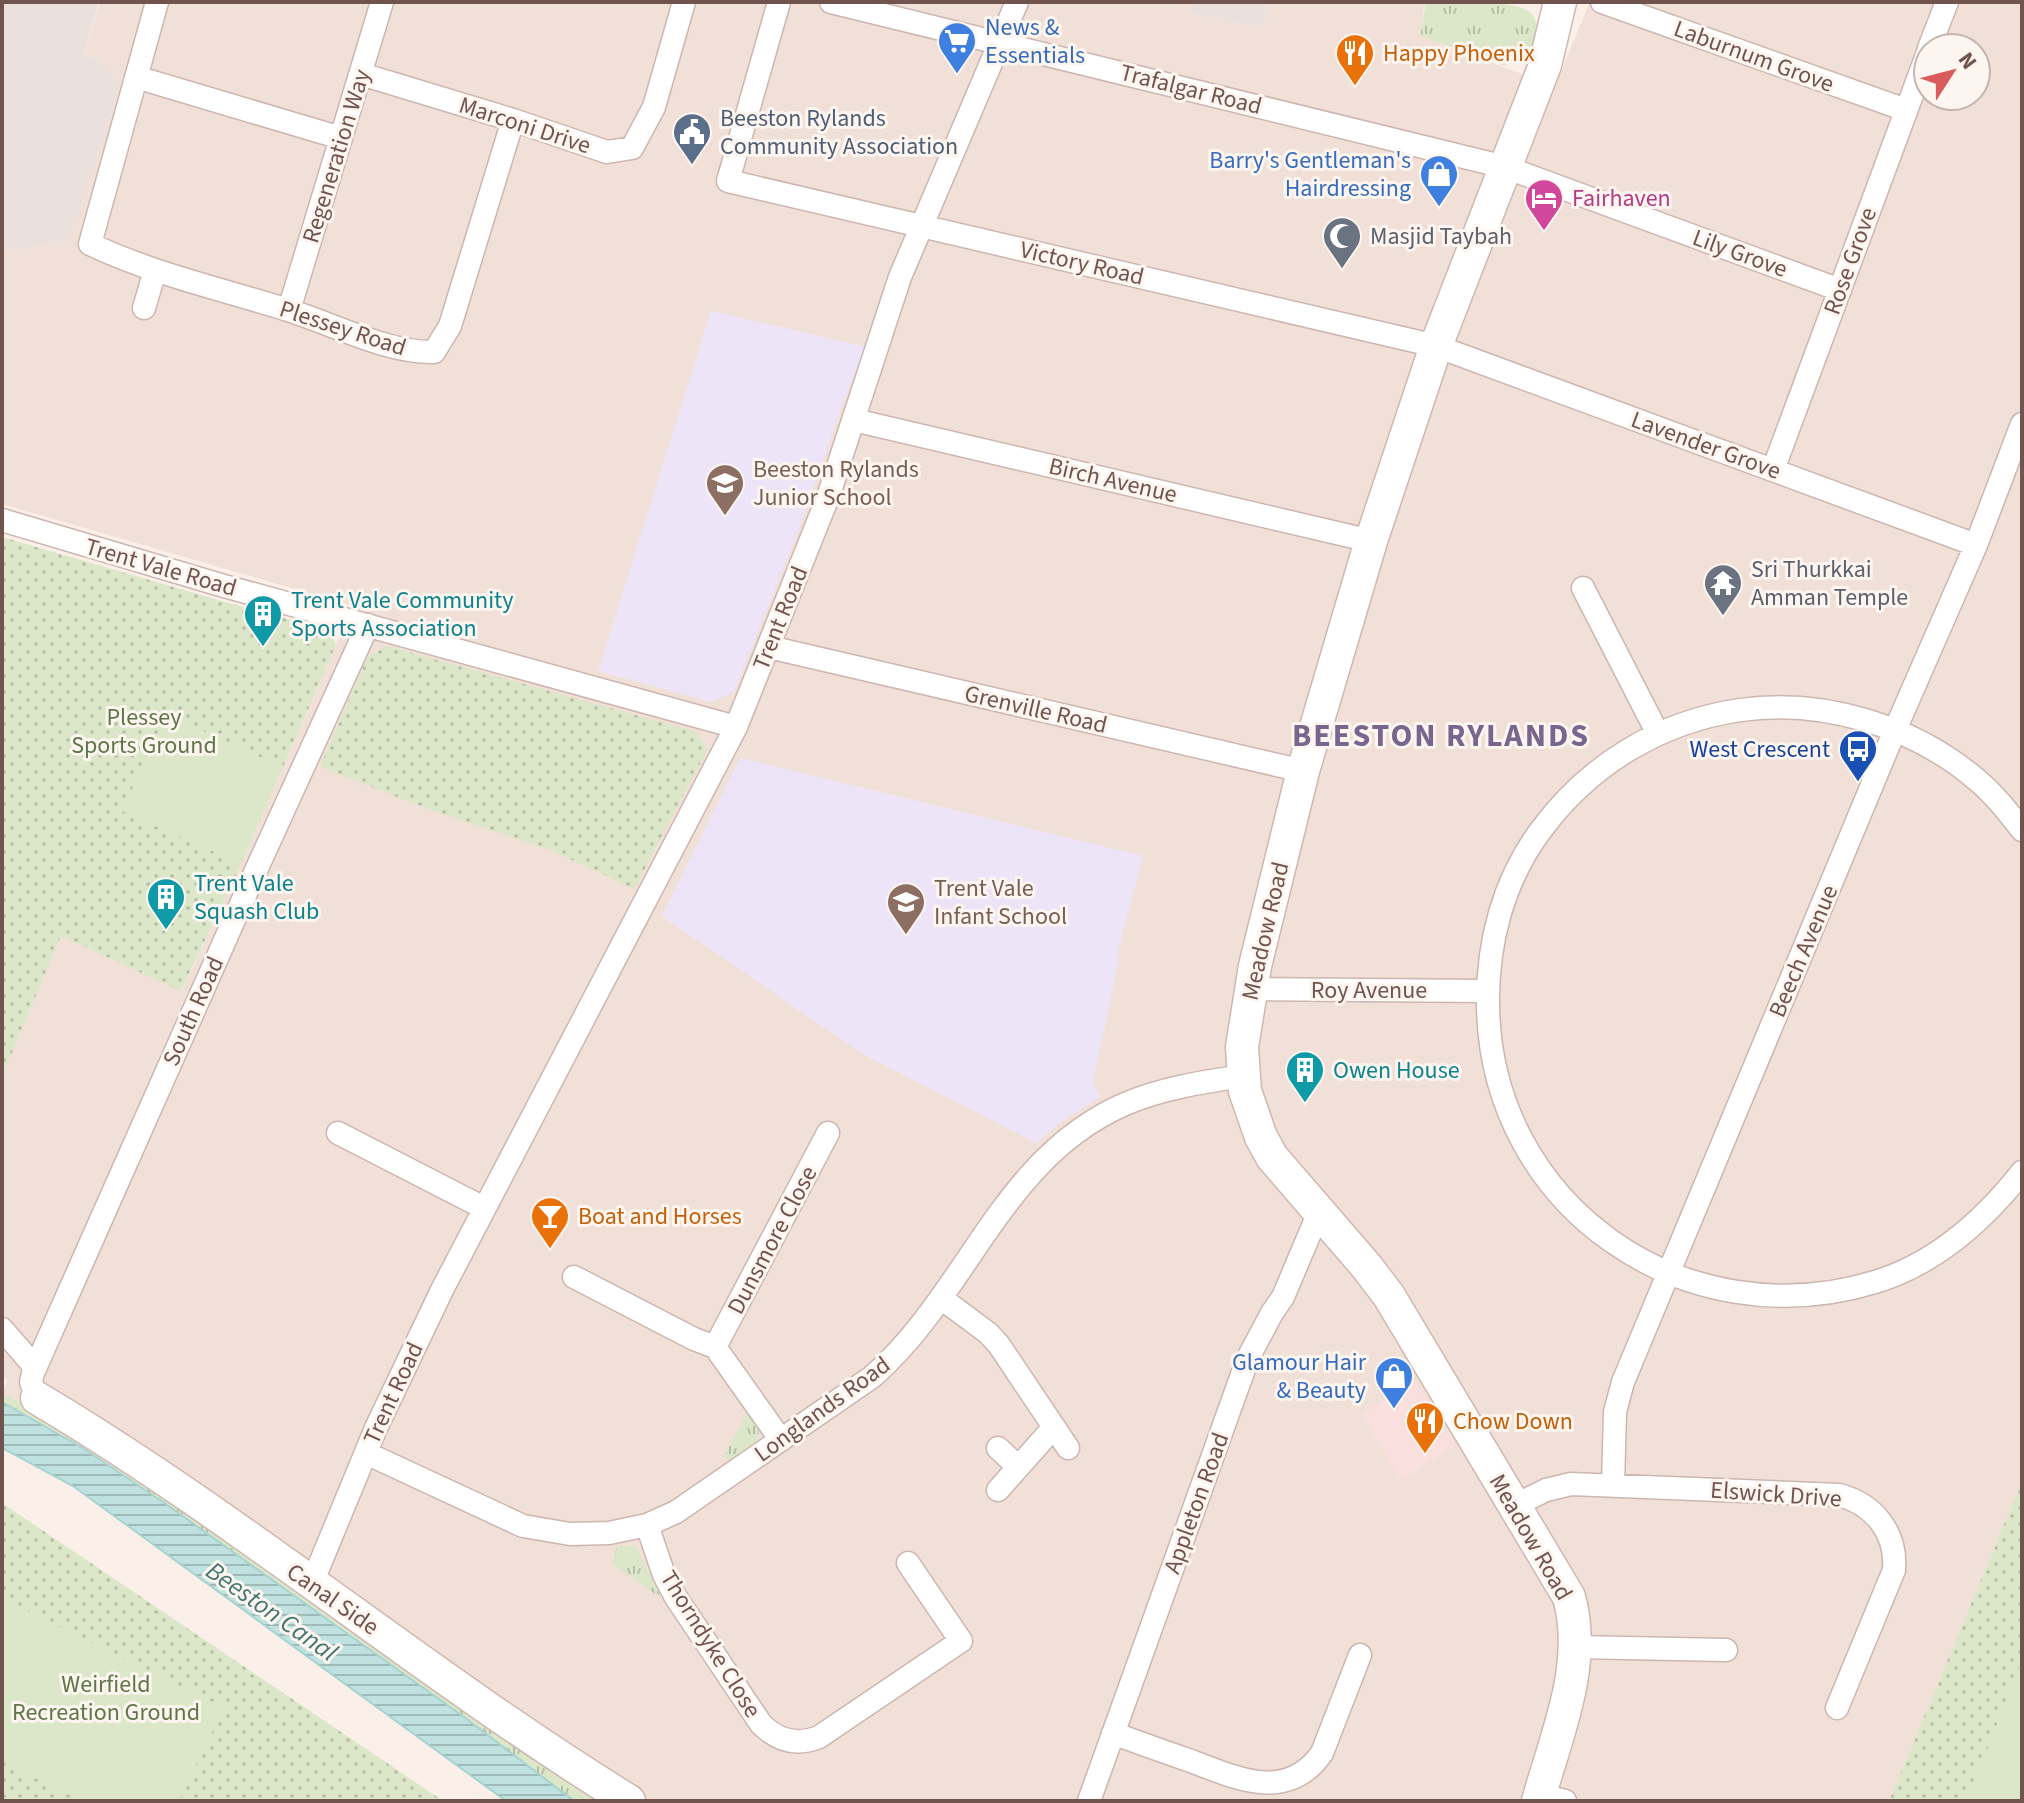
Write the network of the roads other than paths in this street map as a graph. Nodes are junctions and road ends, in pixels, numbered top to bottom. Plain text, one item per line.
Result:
1 (157, 2) edge
2 (382, 2) edge
3 (684, 2) edge
4 (779, 2) edge
5 (831, 2) edge
6 (1017, 2) edge
7 (1560, 2) edge
8 (1602, 2) edge
9 (1947, 2) edge
10 (1936, 32) edge
11 (1000, 42) junction
12 (361, 74) junction
13 (136, 77) junction
14 (1912, 94) edge
15 (1906, 110) junction
16 (513, 120) junction
17 (341, 138) junction
18 (1505, 167) junction
19 (921, 226) junction
20 (155, 271) junction
21 (1840, 290) junction
22 (144, 308) dead end
23 (289, 310) junction
24 (1436, 346) junction
25 (854, 420) junction
26 (2022, 424) edge
27 (1773, 470) junction
28 (2, 520) edge
29 (1371, 541) junction
30 (1976, 545) junction
31 (1583, 588) dead end
32 (368, 625) junction
33 (769, 647) junction
34 (736, 727) junction
35 (1895, 730) junction
36 (1658, 734) junction
37 (1303, 771) junction
38 (2022, 830) edge
39 (1251, 989) junction
40 (1488, 991) junction
41 (1243, 1076) junction
42 (338, 1133) dead end
43 (828, 1133) dead end
44 (2022, 1172) edge
45 (484, 1208) junction
46 (1319, 1212) junction
47 (1668, 1274) junction
48 (574, 1277) dead end
49 (941, 1298) junction
50 (2, 1329) edge
51 (715, 1347) junction
52 (36, 1383) junction
53 (1054, 1427) junction
54 (781, 1440) junction
55 (998, 1448) dead end
56 (1068, 1448) dead end
57 (366, 1453) junction
58 (1018, 1467) junction
59 (1613, 1485) junction
60 (998, 1490) dead end
61 (1514, 1506) junction
62 (647, 1525) junction
63 (908, 1563) dead end
64 (312, 1583) junction
65 (1576, 1647) junction
66 (1726, 1650) dead end
67 (1360, 1655) dead end
68 (1837, 1708) dead end
69 (1113, 1733) junction
70 (1548, 1799) edge
71 (629, 1801) edge
72 (1089, 1801) edge

1 - 13 street
2 - 12 street, Regeneration Way
3 - 16 street, Marconi Drive
4 - 19 street, Victory Road
5 - 11 street, Trafalgar Road
6 - 11 street, Trent Road
7 - 18 street, Meadow Road
8 - 15 street, Laburnum Grove
9 - 10 street, Rose Grove
11 - 18 street, Trafalgar Road
11 - 19 street, Trent Road
12 - 16 street, Marconi Drive
12 - 17 street, Regeneration Way
13 - 17 street
13 - 20 street, Plessey Road
14 - 15 street, Rose Grove
15 - 21 street, Rose Grove
16 - 23 street, Plessey Road
17 - 23 street, Regeneration Way
18 - 21 street, Lily Grove
18 - 24 street, Meadow Road
19 - 24 street, Victory Road
19 - 25 street, Trent Road
20 - 22 street
20 - 23 street, Plessey Road
21 - 27 street, Rose Grove
24 - 27 street, Lavender Grove
24 - 29 street, Meadow Road
25 - 29 street, Birch Avenue
25 - 33 street, Trent Road
26 - 30 street, Beech Avenue
27 - 30 street, Lavender Grove
28 - 32 street, Trent Vale Road
29 - 37 street, Meadow Road
30 - 35 street, Beech Avenue
31 - 36 street
32 - 34 street, Trent Vale Road
32 - 52 street, South Road
33 - 34 street, Trent Road
33 - 37 street, Grenville Road
34 - 45 street, Trent Road
35 - 36 street
35 - 38 street
35 - 47 street, Beech Avenue
36 - 40 street
37 - 39 street, Meadow Road
39 - 40 street, Roy Avenue
39 - 41 street, Meadow Road
40 - 47 street
41 - 46 street, Meadow Road
41 - 49 street, Longlands Road
42 - 45 street
43 - 51 street, Dunsmore Close
44 - 47 street
45 - 57 street, Trent Road
46 - 61 street, Meadow Road
46 - 69 street, Appleton Road
47 - 59 street, Beech Avenue
48 - 51 street
49 - 53 street
49 - 54 street, Longlands Road
50 - 52 street
51 - 54 street
52 - 64 street, Canal Side
53 - 56 street
53 - 58 street
54 - 62 street, Longlands Road
55 - 58 street
57 - 62 street, Longlands Road
57 - 64 street, Trent Road
58 - 60 street
59 - 61 street, Elswick Drive
59 - 68 street, Elswick Drive
61 - 65 street, Meadow Road
62 - 63 street, Thorndyke Close
64 - 71 street, Canal Side
65 - 66 street
65 - 70 street, Meadow Road
67 - 69 street
69 - 72 street, Appleton Road

